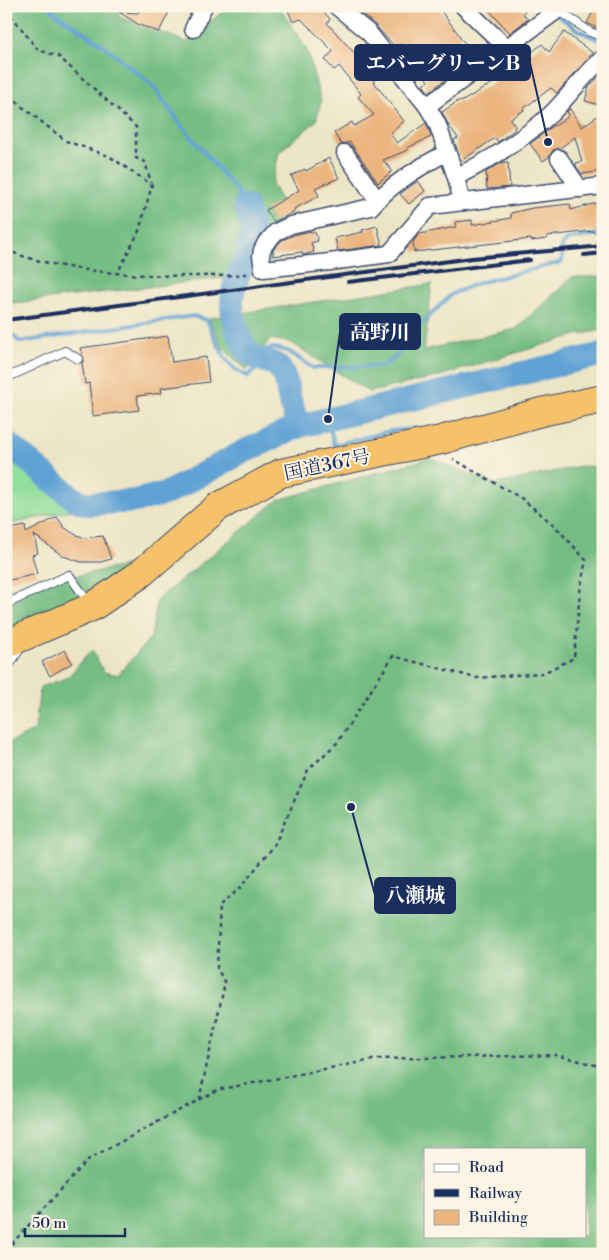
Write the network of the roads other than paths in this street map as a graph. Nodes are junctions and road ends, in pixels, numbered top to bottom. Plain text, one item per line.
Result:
1 (204, 6) edge
2 (336, 6) edge
3 (463, 6) edge
4 (556, 11) edge
5 (193, 28) dead end
6 (603, 37) edge
7 (506, 47) junction
8 (603, 58) edge
9 (427, 106) junction
10 (345, 153) dead end
11 (446, 153) junction
12 (559, 158) dead end
13 (456, 178) junction
14 (603, 186) edge
15 (580, 189) junction
16 (377, 200) junction
17 (462, 202) junction
18 (78, 359) dead end
19 (6, 378) edge
20 (603, 399) edge
21 (6, 604) edge
22 (92, 607) junction
23 (17, 640) edge
24 (6, 670) edge

1 - 5 street
2 - 9 street
3 - 7 street
4 - 6 lane
4 - 7 street
7 - 9 street
8 - 13 street
9 - 11 street
10 - 16 street
11 - 13 street
11 - 16 street
12 - 15 street
13 - 17 street
14 - 15 street
15 - 17 street
16 - 17 street
18 - 19 lane
20 - 22 highway, 国道367号
21 - 22 lane
22 - 23 highway, 国道367号
23 - 24 lane

